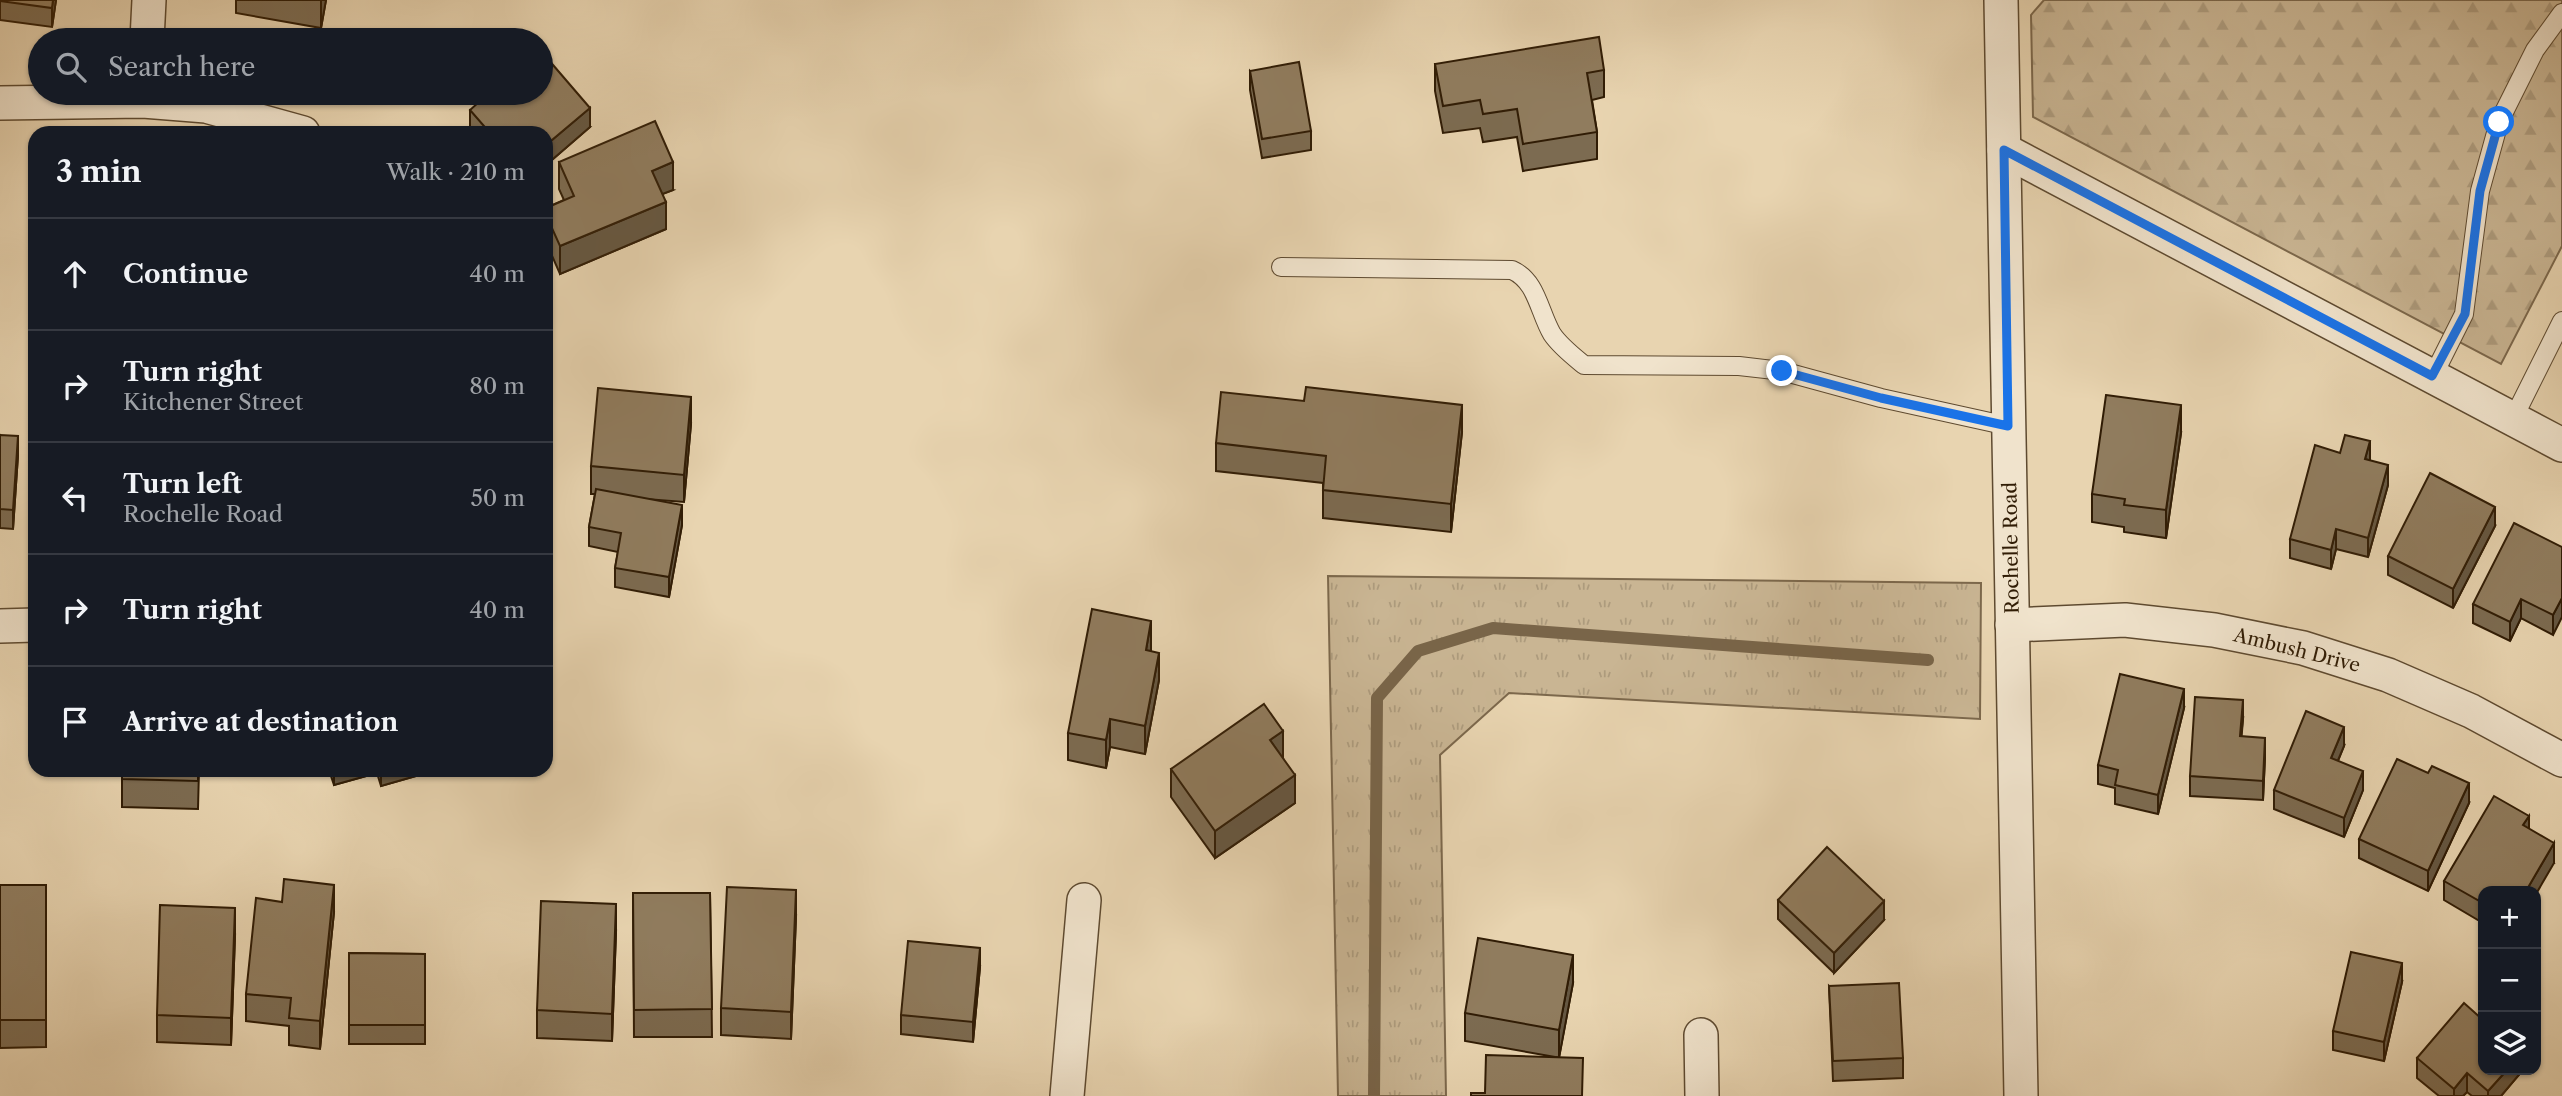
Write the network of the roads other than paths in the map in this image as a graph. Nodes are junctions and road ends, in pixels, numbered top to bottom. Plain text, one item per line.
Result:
1 (149, 0) edge
2 (2000, 0) edge
3 (2562, 13) edge
4 (147, 28) edge
5 (28, 102) edge
6 (0, 103) edge
7 (199, 105) edge
8 (278, 126) edge
9 (2004, 150) junction
10 (1281, 267) dead end
11 (2562, 321) edge
12 (2432, 376) junction
13 (2513, 419) junction
14 (2008, 426) junction
15 (2562, 445) edge
16 (28, 625) edge
17 (2012, 625) junction
18 (0, 626) edge
19 (2562, 760) edge
20 (1084, 900) dead end
21 (1701, 1035) dead end
22 (1067, 1096) edge
23 (1702, 1096) edge
24 (2021, 1096) edge

1 - 4 street
2 - 9 street, Rochelle Road
3 - 12 lane
5 - 6 street
7 - 8 street
9 - 12 street
9 - 14 street, Rochelle Road
10 - 14 lane
11 - 13 lane
12 - 13 street
13 - 15 street
14 - 17 street, Rochelle Road
16 - 18 street
17 - 19 street, Ambush Drive
17 - 24 street, Rochelle Road
20 - 22 street
21 - 23 street

